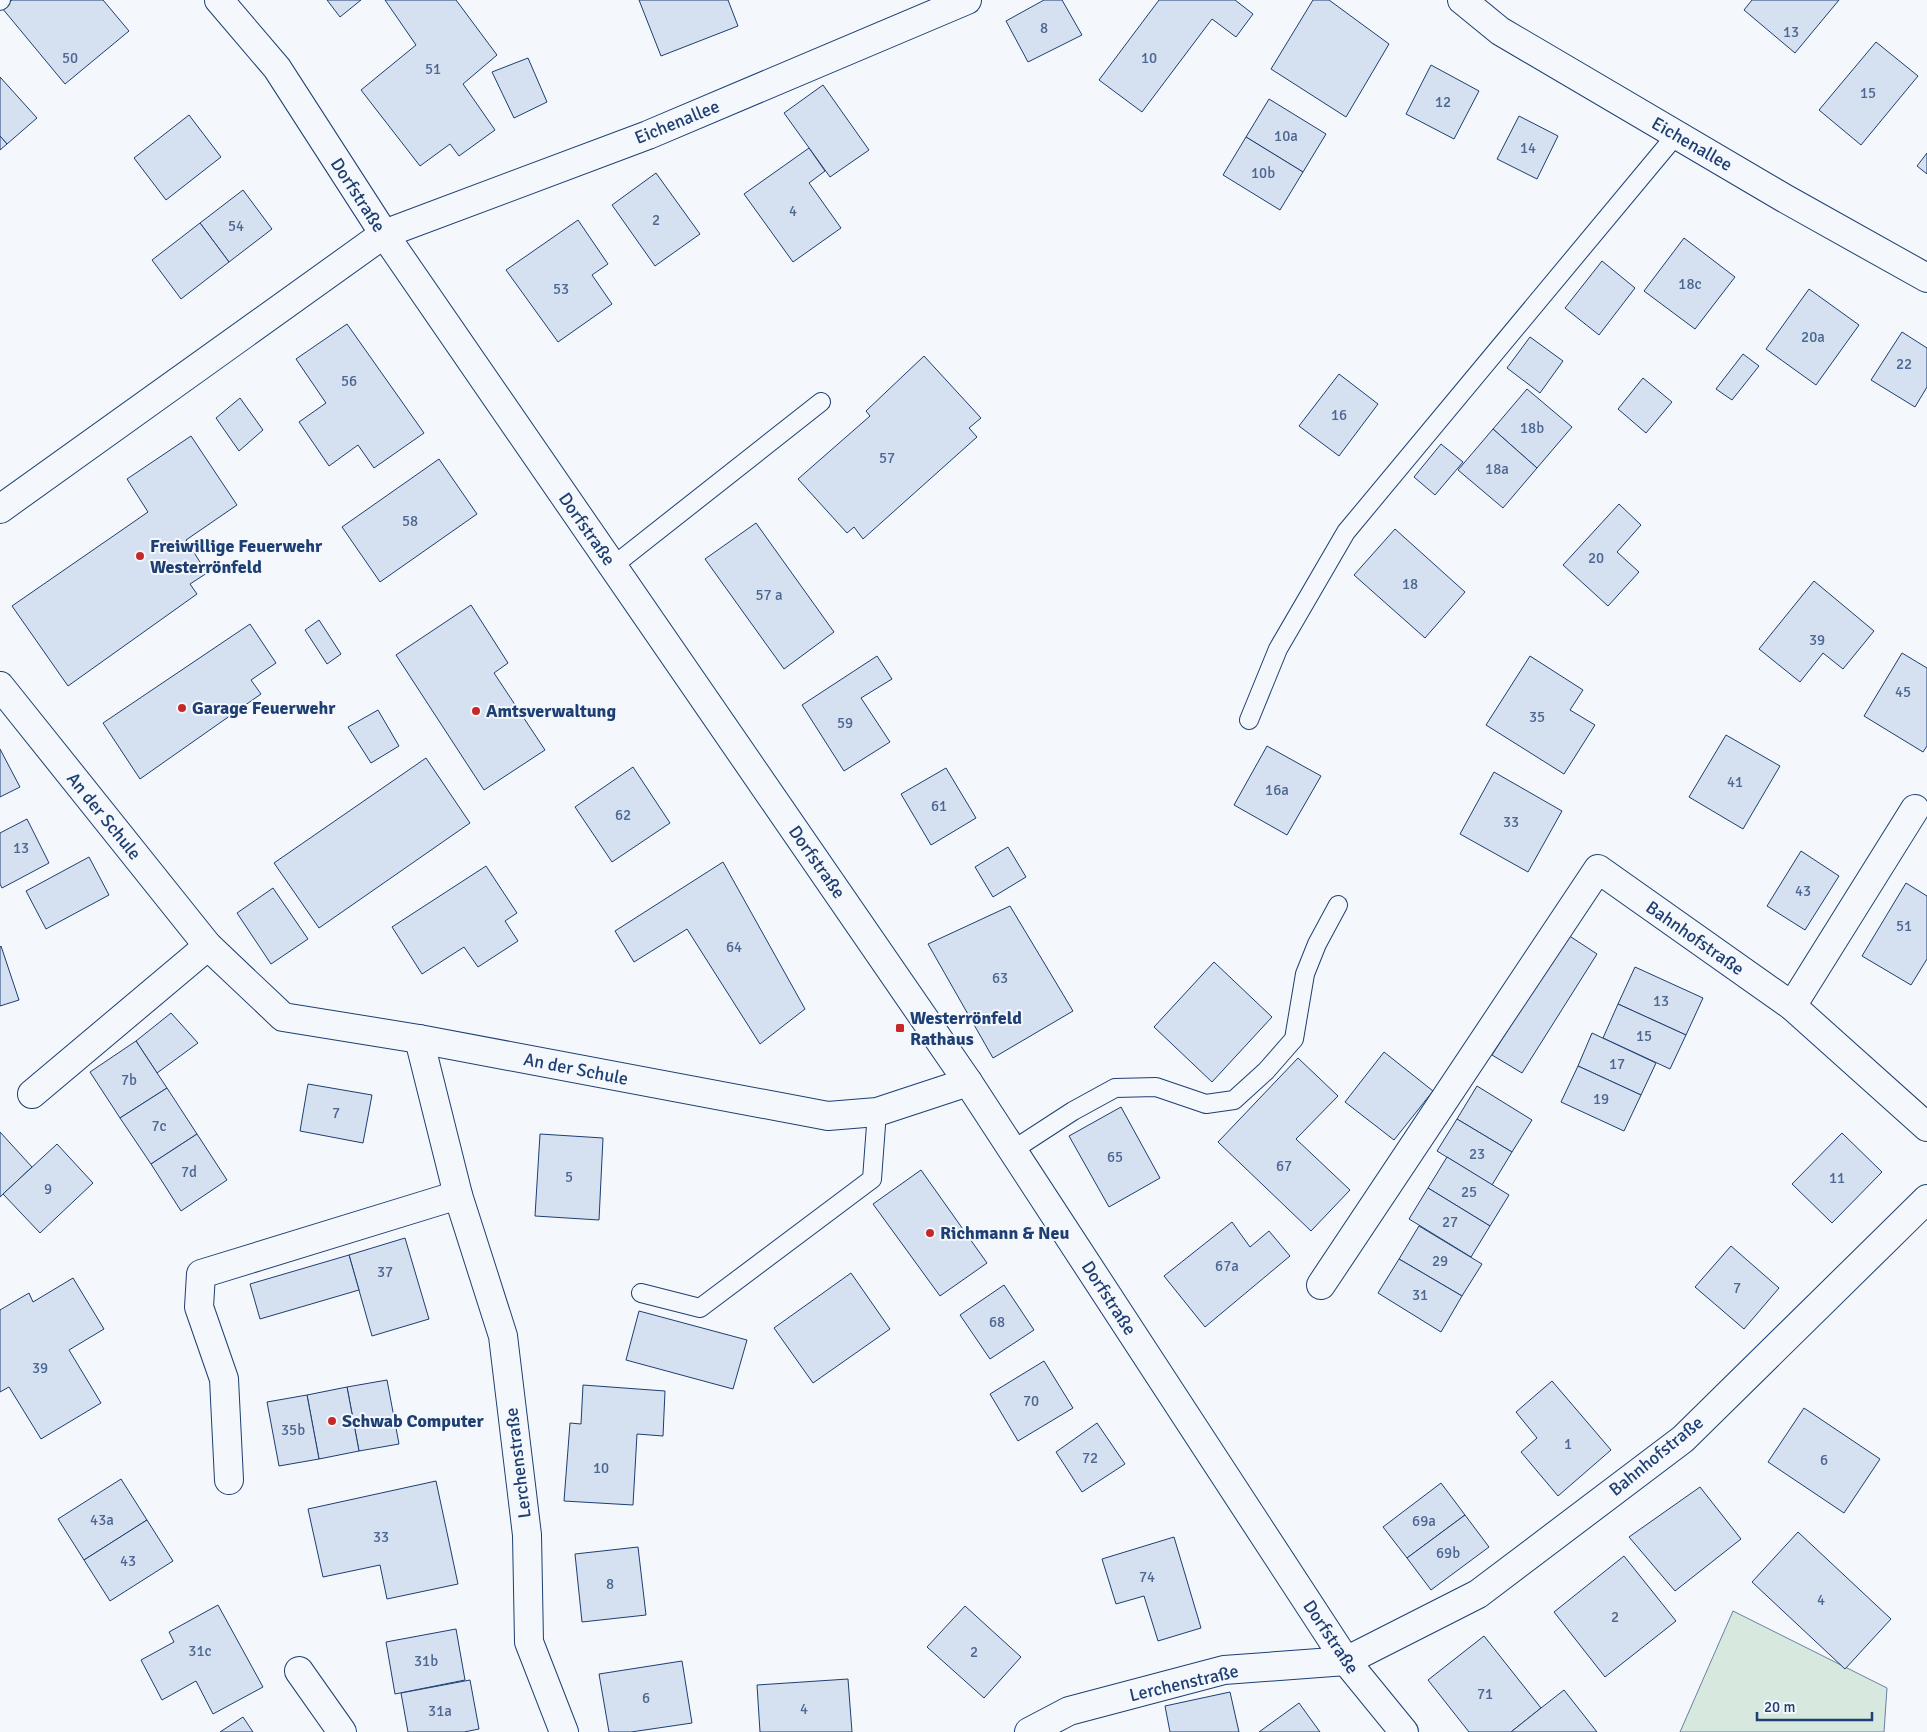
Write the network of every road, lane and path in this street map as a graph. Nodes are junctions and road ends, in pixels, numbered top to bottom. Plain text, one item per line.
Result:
1 (219, 0) edge
2 (967, 0) edge
3 (1462, 0) edge
4 (1676, 135) junction
5 (384, 234) junction
6 (1927, 278) edge
7 (821, 402) dead end
8 (0, 509) edge
9 (613, 566) junction
10 (0, 686) edge
11 (1249, 720) dead end
12 (1915, 809) dead end
13 (1338, 905) dead end
14 (208, 946) junction
15 (1792, 1006) junction
16 (419, 1039) junction
17 (968, 1082) junction
18 (32, 1094) dead end
19 (877, 1112) junction
20 (1927, 1127) edge
21 (1013, 1150) junction
22 (458, 1195) junction
23 (1927, 1199) edge
24 (1321, 1285) dead end
25 (641, 1293) dead end
26 (229, 1480) dead end
27 (1346, 1661) junction
28 (299, 1671) dead end
29 (342, 1732) edge
30 (564, 1732) edge
31 (1029, 1732) edge
32 (1404, 1732) edge

1 - 5 street, Dorfstraße
2 - 5 street, Eichenallee
3 - 4 street, Eichenallee
4 - 6 street, Eichenallee
4 - 11 lane
5 - 8 street, Eichenallee
5 - 9 street, Dorfstraße
7 - 9 lane
9 - 17 street, Dorfstraße
10 - 14 street, An der Schule
12 - 15 street
13 - 21 lane
14 - 16 street, An der Schule
14 - 18 street
15 - 20 street, Bahnhofstraße
15 - 24 street, Bahnhofstraße
16 - 19 street, An der Schule
16 - 22 street, Lerchenstraße
17 - 19 street, An der Schule
17 - 21 street, Dorfstraße
19 - 25 lane
21 - 27 street, Dorfstraße
22 - 26 street
22 - 30 street, Lerchenstraße
23 - 27 street, Bahnhofstraße
27 - 31 street, Lerchenstraße
27 - 32 street, Dorfstraße
28 - 29 street

